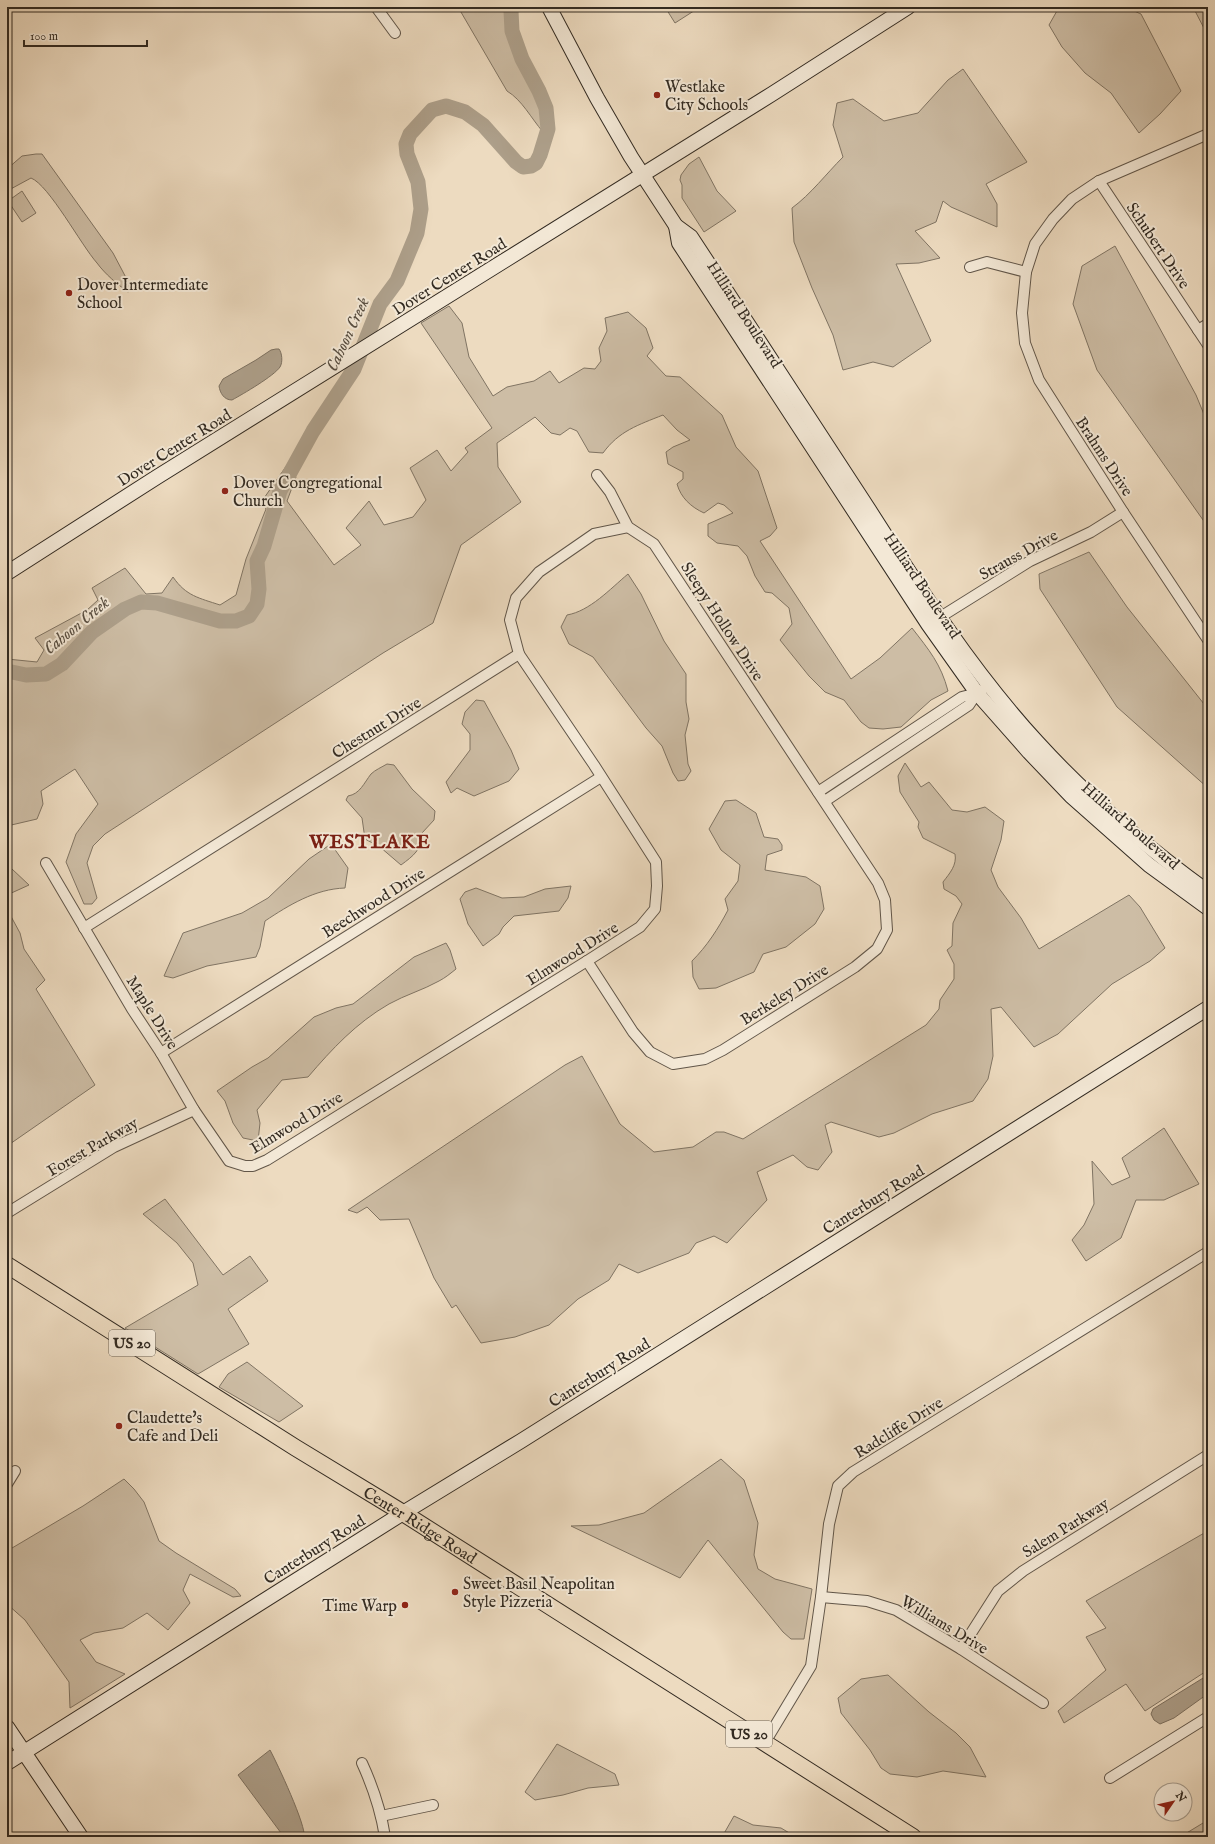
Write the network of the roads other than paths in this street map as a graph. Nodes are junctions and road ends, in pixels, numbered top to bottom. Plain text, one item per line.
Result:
1 (376, 7) edge
2 (549, 7) edge
3 (908, 7) edge
4 (395, 33) dead end
5 (1208, 134) edge
6 (642, 174) junction
7 (1099, 181) junction
8 (970, 267) dead end
9 (1026, 272) junction
10 (1208, 324) edge
11 (1198, 330) junction
12 (1208, 345) edge
13 (597, 475) dead end
14 (1123, 512) junction
15 (628, 526) junction
16 (7, 573) edge
17 (934, 621) junction
18 (1208, 640) edge
19 (519, 654) junction
20 (989, 685) junction
21 (977, 693) junction
22 (601, 777) junction
23 (818, 792) junction
24 (824, 801) junction
25 (46, 863) dead end
26 (1208, 892) edge
27 (1208, 908) edge
28 (84, 928) junction
29 (587, 961) junction
30 (1208, 1008) edge
31 (161, 1053) junction
32 (194, 1110) junction
33 (245, 1166) joint
34 (7, 1213) edge
35 (1208, 1252) edge
36 (7, 1265) edge
37 (1208, 1455) edge
38 (15, 1471) dead end
39 (7, 1484) edge
40 (403, 1513) junction
41 (821, 1597) junction
42 (961, 1649) junction
43 (1043, 1704) dead end
44 (1208, 1717) edge
45 (7, 1727) edge
46 (764, 1744) junction
47 (24, 1752) junction
48 (7, 1763) edge
49 (362, 1763) dead end
50 (1110, 1778) dead end
51 (433, 1805) dead end
52 (381, 1816) junction
53 (81, 1837) edge
54 (385, 1837) edge
55 (913, 1837) edge

1 - 4 street
2 - 6 street, Hilliard Boulevard
3 - 6 street, Dover Center Road
5 - 7 street, Brahms Drive
6 - 16 street, Dover Center Road
6 - 17 street, Hilliard Boulevard
7 - 9 street, Brahms Drive
7 - 11 street, Schubert Drive
8 - 9 street
9 - 14 street, Brahms Drive
10 - 11 street
11 - 12 street, Schubert Drive
13 - 15 street, Sleepy Hollow Drive
14 - 17 street, Strauss Drive
14 - 18 street, Brahms Drive
15 - 19 street
15 - 23 street, Sleepy Hollow Drive
17 - 20 street, Hilliard Boulevard
17 - 21 street, Hilliard Boulevard
19 - 22 street, Elmwood Drive
19 - 28 street, Chestnut Drive
20 - 21 street
20 - 26 street, Hilliard Boulevard
21 - 23 street
21 - 24 street
21 - 27 street, Hilliard Boulevard
22 - 29 street, Elmwood Drive
22 - 31 street, Beechwood Drive
23 - 24 street, Berkeley Drive
24 - 29 street, Berkeley Drive
25 - 28 street, Maple Drive
28 - 31 street, Maple Drive
29 - 33 street, Elmwood Drive
30 - 40 street, Canterbury Road
31 - 32 street, Maple Drive
32 - 33 street, Maple Drive
32 - 34 street, Forest Parkway
35 - 41 street, Radcliffe Drive
36 - 40 main road, Center Ridge Road / US 20
37 - 42 street, Salem Parkway
38 - 39 street
40 - 46 main road, Center Ridge Road / US 20
40 - 47 street, Canterbury Road
41 - 42 street, Williams Drive
41 - 46 street, Radcliffe Drive
42 - 43 street, Williams Drive
44 - 50 street
45 - 47 street
46 - 55 main road, Center Ridge Road / US 20
47 - 48 street, Canterbury Road
47 - 53 street
49 - 52 street
51 - 52 street
52 - 54 street

